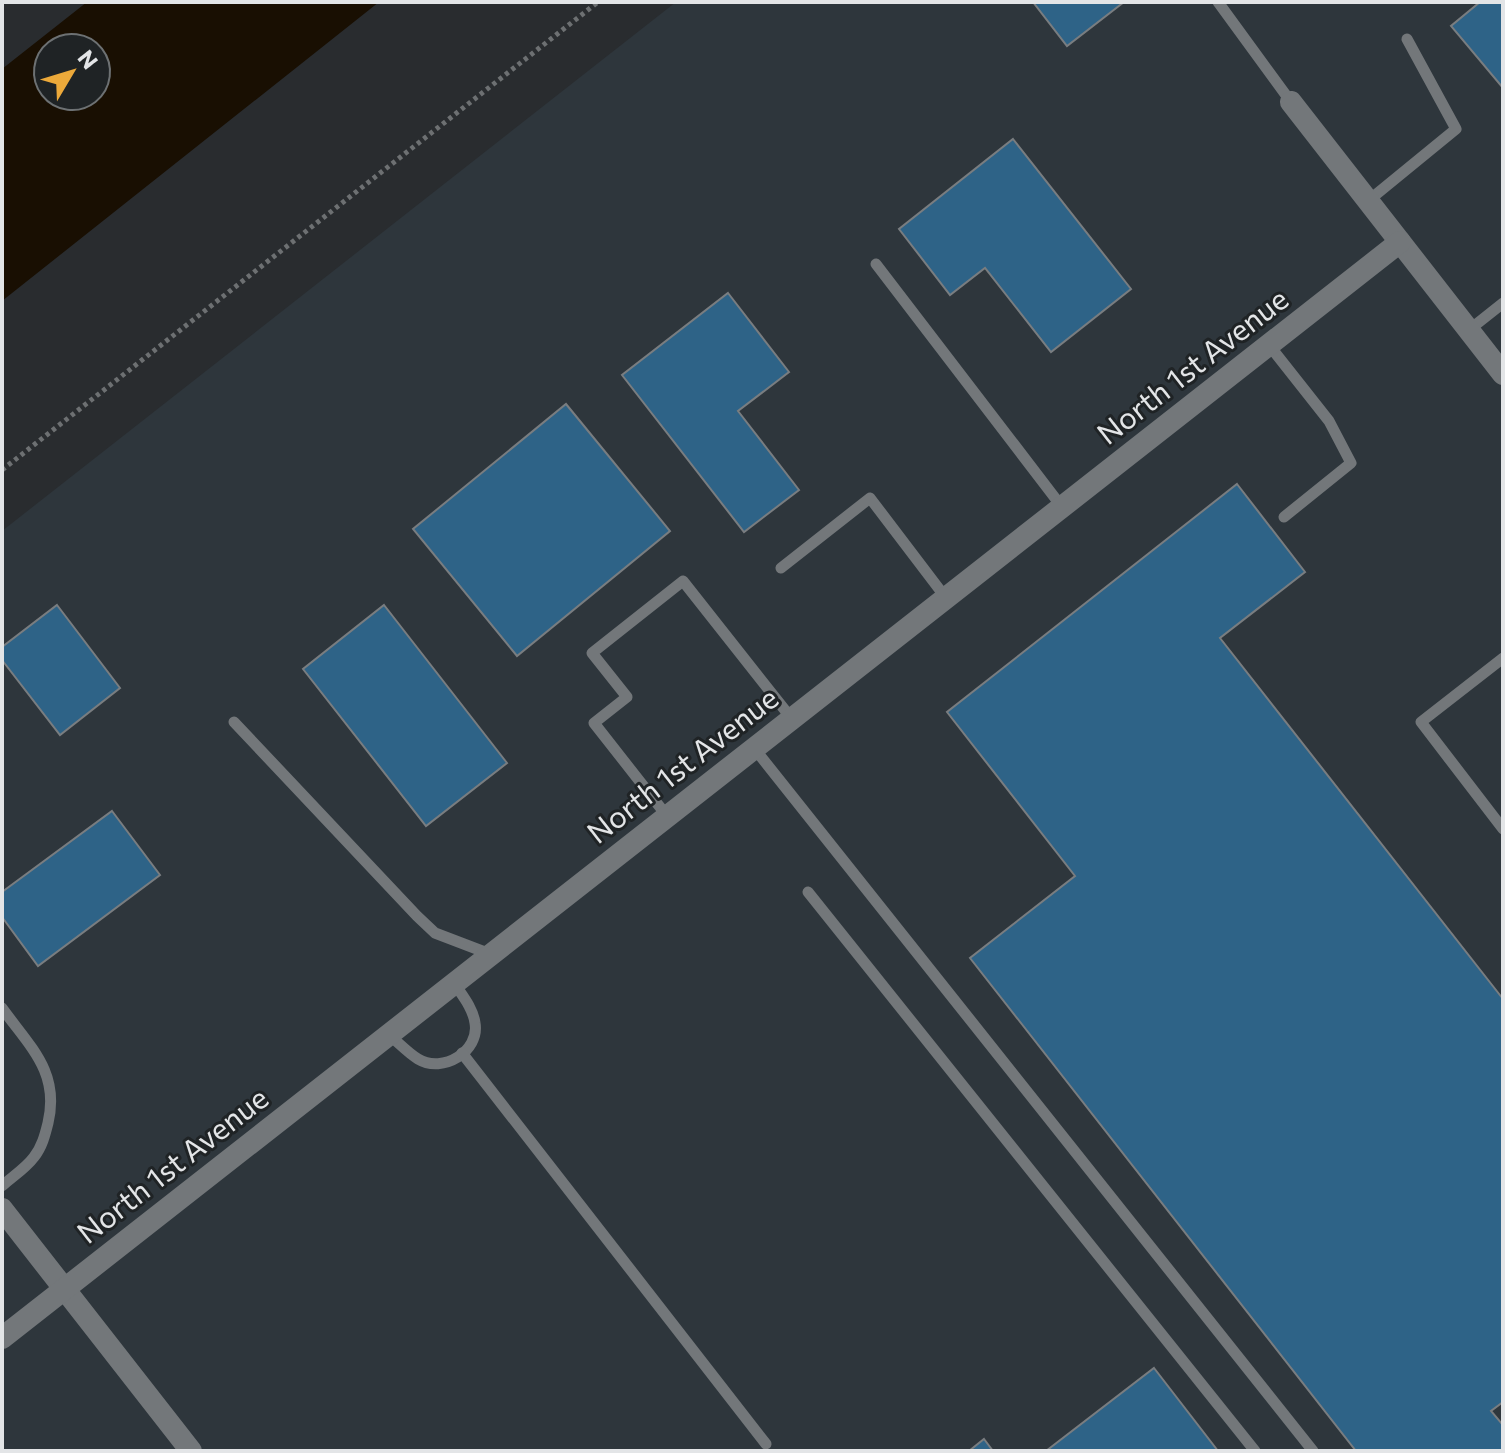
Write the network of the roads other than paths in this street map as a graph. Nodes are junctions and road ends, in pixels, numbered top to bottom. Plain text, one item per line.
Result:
1 (1218, 2) edge
2 (1407, 39) dead end
3 (1291, 102) joint
4 (1368, 201) junction
5 (1400, 242) junction
6 (876, 264) dead end
7 (1503, 303) edge
8 (1469, 330) junction
9 (1269, 345) junction
10 (1503, 374) edge
11 (1062, 507) junction
12 (1284, 517) dead end
13 (781, 568) dead end
14 (946, 598) junction
15 (1503, 658) edge
16 (792, 719) junction
17 (234, 722) dead end
18 (754, 748) junction
19 (667, 816) junction
20 (1503, 829) edge
21 (808, 892) dead end
22 (491, 955) junction
23 (454, 983) junction
24 (2, 1008) edge
25 (389, 1035) junction
26 (462, 1053) junction
27 (2, 1186) edge
28 (2, 1209) edge
29 (65, 1289) junction
30 (2, 1338) edge
31 (766, 1444) dead end
32 (191, 1451) edge
33 (1255, 1451) edge
34 (1313, 1451) edge

1 - 3 lane
2 - 4 lane
3 - 4 street
4 - 5 street
5 - 8 street
5 - 9 street, North 1st Avenue
6 - 11 lane
7 - 8 lane
8 - 10 street
9 - 11 street, North 1st Avenue
9 - 12 lane
11 - 14 street, North 1st Avenue
13 - 14 lane
14 - 16 street, North 1st Avenue
15 - 20 lane
16 - 18 street, North 1st Avenue
16 - 19 lane
17 - 22 lane
18 - 19 street, North 1st Avenue
18 - 34 lane
19 - 22 street, North 1st Avenue
21 - 33 lane
22 - 23 street, North 1st Avenue
23 - 25 street, North 1st Avenue
23 - 26 lane
24 - 27 lane
25 - 26 lane
25 - 29 street, North 1st Avenue
26 - 31 lane
28 - 29 street
29 - 30 street, North 1st Avenue
29 - 32 street

